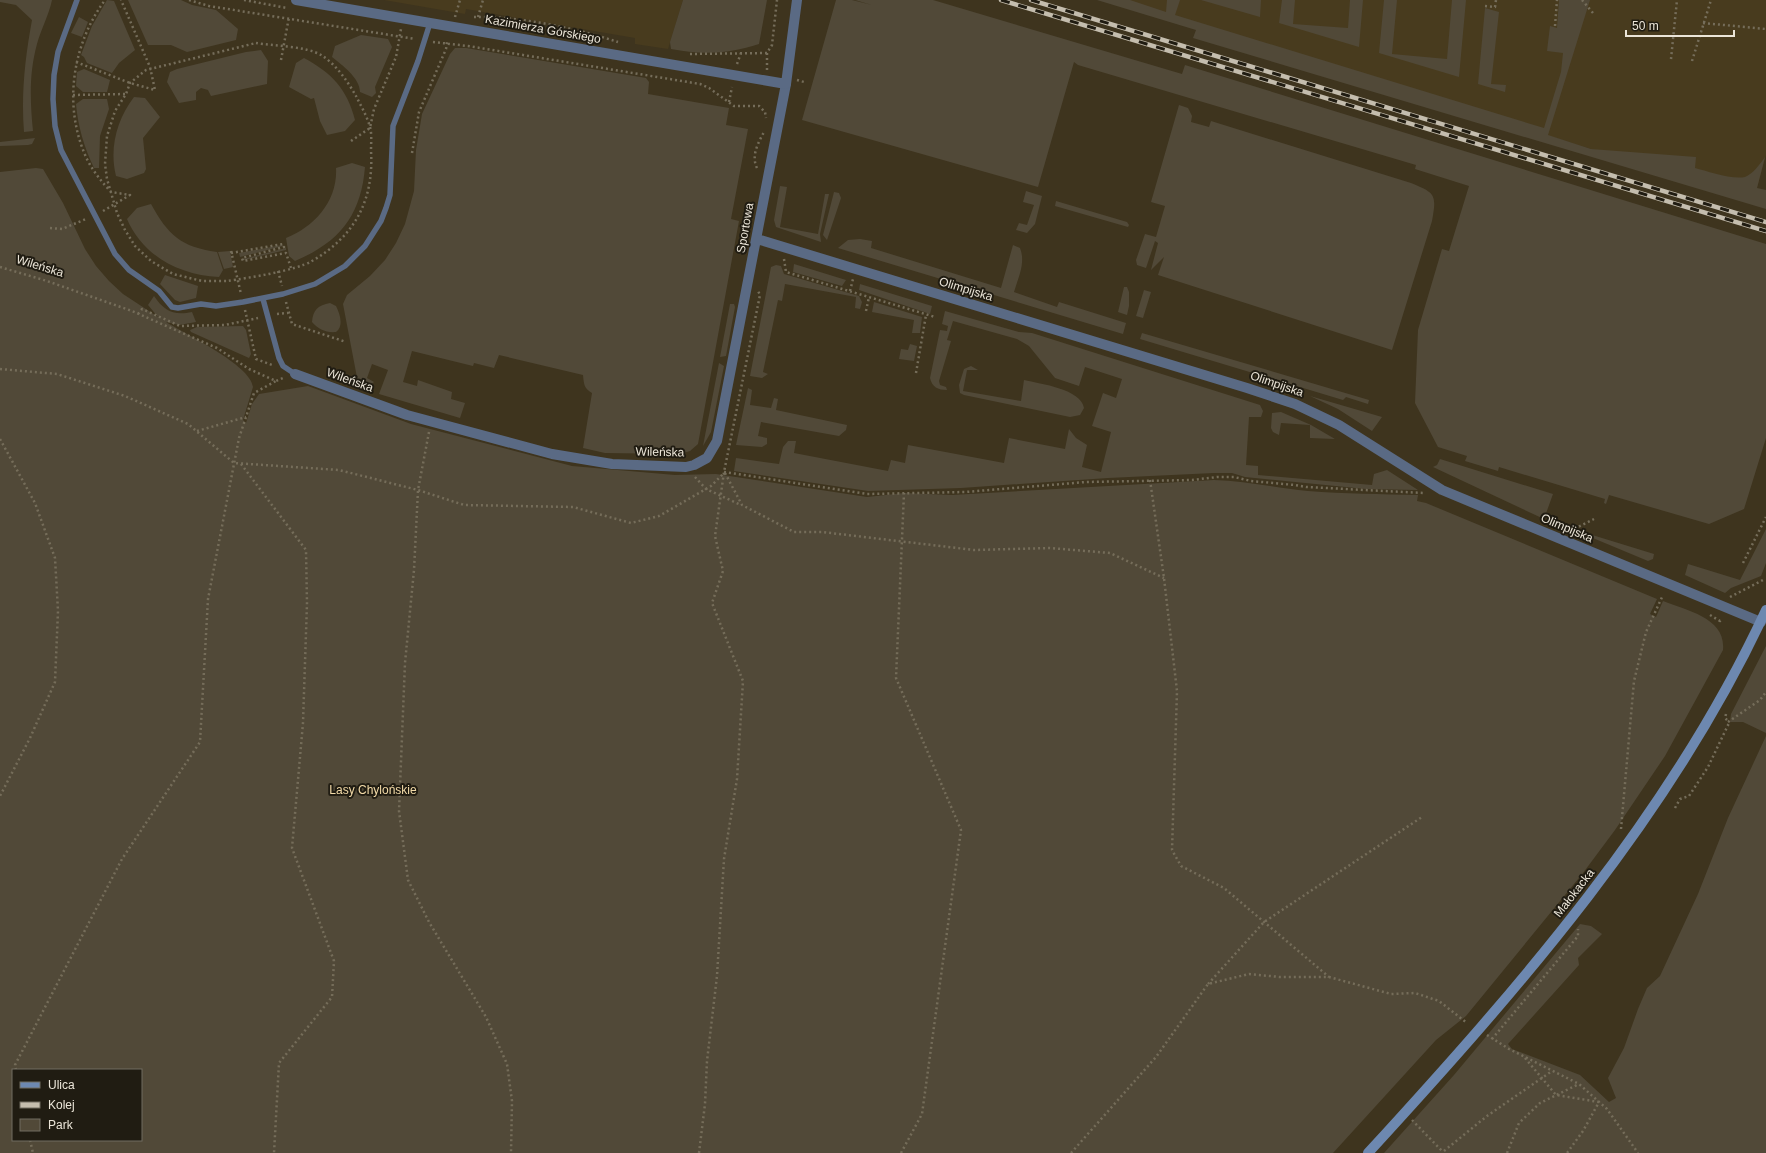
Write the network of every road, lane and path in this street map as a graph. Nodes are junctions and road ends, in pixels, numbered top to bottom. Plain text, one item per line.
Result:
1 (77, 0) edge
2 (104, 0) edge
3 (121, 0) edge
4 (189, 0) edge
5 (296, 0) edge
6 (460, 0) edge
7 (484, 0) edge
8 (777, 0) edge
9 (797, 0) edge
10 (1496, 0) edge
11 (1557, 0) edge
12 (1582, 0) edge
13 (1677, 0) edge
14 (1711, 0) edge
15 (1485, 6) dead end
16 (1593, 13) dead end
17 (448, 16) dead end
18 (470, 17) dead end
19 (478, 17) junction
20 (289, 18) junction
21 (403, 18) junction
22 (454, 18) junction
23 (462, 18) dead end
24 (430, 23) junction
25 (1703, 23) junction
26 (1555, 26) dead end
27 (1766, 29) edge
28 (400, 36) junction
29 (425, 41) junction
30 (447, 42) junction
31 (622, 43) dead end
32 (284, 47) junction
33 (767, 53) junction
34 (686, 54) dead end
35 (741, 54) junction
36 (1671, 59) dead end
37 (281, 60) dead end
38 (1692, 61) dead end
39 (76, 62) junction
40 (150, 67) junction
41 (735, 68) dead end
42 (767, 70) dead end
43 (733, 81) dead end
44 (130, 83) junction
45 (786, 84) junction
46 (126, 94) junction
47 (72, 95) junction
48 (729, 102) junction
49 (762, 109) dead end
50 (370, 128) junction
51 (351, 140) dead end
52 (412, 153) dead end
53 (111, 192) junction
54 (115, 205) junction
55 (95, 216) junction
56 (50, 228) dead end
57 (757, 239) junction
58 (786, 249) junction
59 (0, 267) edge
60 (291, 268) junction
61 (278, 271) junction
62 (853, 279) dead end
63 (236, 280) junction
64 (755, 290) dead end
65 (850, 291) junction
66 (283, 294) junction
67 (869, 297) junction
68 (262, 299) junction
69 (243, 302) junction
70 (866, 311) dead end
71 (138, 314) junction
72 (926, 314) junction
73 (935, 317) dead end
74 (248, 320) junction
75 (346, 342) dead end
76 (275, 366) dead end
77 (0, 369) edge
78 (916, 373) dead end
79 (295, 374) junction
80 (276, 381) junction
81 (246, 416) junction
82 (431, 422) junction
83 (196, 431) junction
84 (0, 439) edge
85 (707, 458) joint
86 (234, 463) junction
87 (240, 464) junction
88 (686, 467) junction
89 (724, 472) junction
90 (1150, 480) junction
91 (706, 489) junction
92 (418, 490) junction
93 (904, 493) junction
94 (1424, 493) dead end
95 (721, 495) junction
96 (742, 505) junction
97 (1766, 517) edge
98 (1594, 519) dead end
99 (1569, 531) dead end
100 (902, 542) junction
101 (1743, 564) dead end
102 (1164, 578) junction
103 (1763, 580) dead end
104 (1663, 595) dead end
105 (1730, 598) dead end
106 (1766, 610) edge
107 (1761, 622) junction
108 (1766, 692) edge
109 (1726, 714) dead end
110 (1728, 722) junction
111 (0, 796) edge
112 (1675, 808) dead end
113 (1422, 817) dead end
114 (1622, 829) dead end
115 (1264, 922) junction
116 (1578, 929) dead end
117 (1329, 977) junction
118 (1208, 984) junction
119 (1467, 1023) dead end
120 (1524, 1057) junction
121 (16, 1069) edge
122 (1552, 1071) junction
123 (1541, 1079) junction
124 (1579, 1084) junction
125 (1556, 1095) junction
126 (1599, 1102) junction
127 (1405, 1113) junction
128 (30, 1141) edge
129 (1443, 1152) edge
130 (33, 1153) edge
131 (274, 1153) edge
132 (511, 1153) edge
133 (699, 1153) edge
134 (901, 1153) edge
135 (1071, 1153) edge
136 (1368, 1153) edge
137 (1507, 1153) edge
138 (1567, 1153) edge
139 (1638, 1153) edge

1 - 55 lane
2 - 39 path
3 - 40 path
4 - 20 path
5 - 21 street, Kazimierza Górskiego
6 - 22 path
7 - 19 path
8 - 33 path
9 - 45 street, Sportowa
10 - 15 path
11 - 26 path
12 - 16 path
13 - 36 path
14 - 25 path
17 - 22 path
18 - 19 path
19 - 31 path
20 - 28 path
20 - 32 path
21 - 24 street, Kazimierza Górskiego
21 - 28 path
22 - 23 path
24 - 29 lane
24 - 45 street, Kazimierza Górskiego
25 - 27 path
25 - 38 path
28 - 29 path
28 - 50 path
29 - 30 path
29 - 66 lane
30 - 48 path
30 - 52 path
32 - 37 path
32 - 40 path
32 - 50 path
33 - 35 path
33 - 42 path
34 - 35 path
35 - 41 path
39 - 44 path
39 - 47 path
40 - 44 path
40 - 44 path
43 - 48 path
44 - 46 path
45 - 57 street, Sportowa
46 - 47 path
46 - 53 path
47 - 53 path
48 - 49 path
50 - 51 path
50 - 60 path
53 - 54 path
53 - 54 path
54 - 55 path
54 - 63 path
55 - 56 path
55 - 69 lane
57 - 58 street, Olimpijska
57 - 85 street, Sportowa
58 - 65 path
58 - 107 street, Olimpijska
59 - 71 path, Wileńska
60 - 61 path
60 - 63 path
61 - 63 path
61 - 66 path
62 - 65 path
63 - 69 path
64 - 89 path
65 - 67 path
66 - 68 lane
66 - 75 path
67 - 70 path
67 - 72 path
68 - 69 lane
68 - 79 lane
69 - 74 path
71 - 74 path
71 - 80 path, Wileńska
72 - 73 path
72 - 78 path
74 - 76 path
77 - 83 path
79 - 80 path
79 - 82 street, Wileńska
80 - 81 path
81 - 83 path
81 - 86 path
82 - 88 street, Wileńska
82 - 92 path
83 - 86 path
84 - 111 path
85 - 88 street, Wileńska
86 - 87 path
86 - 121 path
87 - 92 path
87 - 131 path
88 - 91 path
89 - 91 path
89 - 93 path
89 - 95 path
89 - 96 path
90 - 93 path
90 - 94 path
90 - 102 path
91 - 92 path
91 - 95 path
92 - 132 path
93 - 100 path
95 - 96 path
95 - 133 path
96 - 100 path
97 - 101 path
98 - 99 path
100 - 102 path
100 - 134 path
102 - 115 path
103 - 105 path
104 - 114 path
106 - 107 main road, Małokacka
107 - 127 main road, Małokacka
108 - 110 path
109 - 110 path
110 - 112 path
113 - 115 path
115 - 117 path
115 - 118 path
116 - 120 path
117 - 118 path
117 - 119 path
118 - 135 path
120 - 122 path
120 - 123 path
122 - 123 path
122 - 124 path
123 - 125 path
123 - 129 path
124 - 125 path
124 - 126 path
125 - 126 path
125 - 137 path
126 - 138 path
126 - 139 path
127 - 129 path
127 - 136 main road, Małokacka
128 - 130 path

